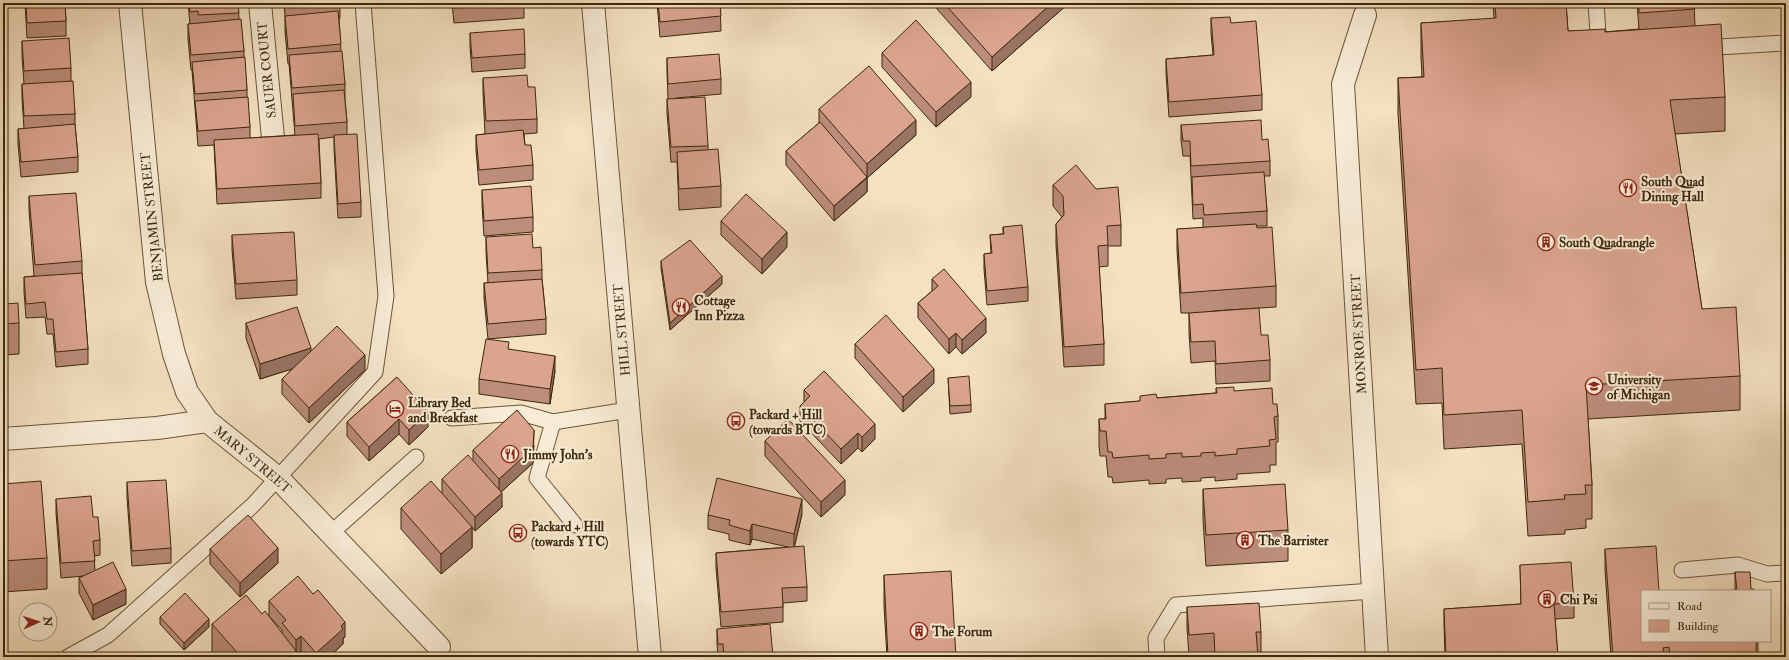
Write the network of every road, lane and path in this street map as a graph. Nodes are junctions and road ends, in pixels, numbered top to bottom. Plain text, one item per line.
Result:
1 (130, 3) edge
2 (260, 3) edge
3 (363, 3) edge
4 (593, 3) edge
5 (1596, 3) edge
6 (1366, 15) dead end
7 (1786, 43) edge
8 (1684, 48) edge
9 (1614, 52) edge
10 (273, 138) edge
11 (628, 410) junction
12 (452, 418) dead end
13 (207, 421) junction
14 (553, 422) junction
15 (3, 439) edge
16 (416, 457) dead end
17 (278, 478) junction
18 (575, 526) dead end
19 (331, 533) junction
20 (1682, 570) dead end
21 (1786, 573) edge
22 (1373, 591) junction
23 (439, 647) dead end
24 (68, 657) edge
25 (650, 657) edge
26 (1157, 657) edge
27 (1377, 657) edge

1 - 13 street, BENJAMIN STREET
2 - 10 street, SAUER COURT
3 - 17 lane
4 - 11 street, HILL STREET
5 - 9 lane
6 - 22 street, MONROE STREET
7 - 8 lane
11 - 14 lane
11 - 25 street, HILL STREET
12 - 14 lane
13 - 15 street, MARY STREET
13 - 17 street, MARY STREET
14 - 18 lane
16 - 19 lane
17 - 19 street, MARY STREET
17 - 24 lane
19 - 23 street, MARY STREET
20 - 21 lane
22 - 26 lane
22 - 27 street, MONROE STREET

